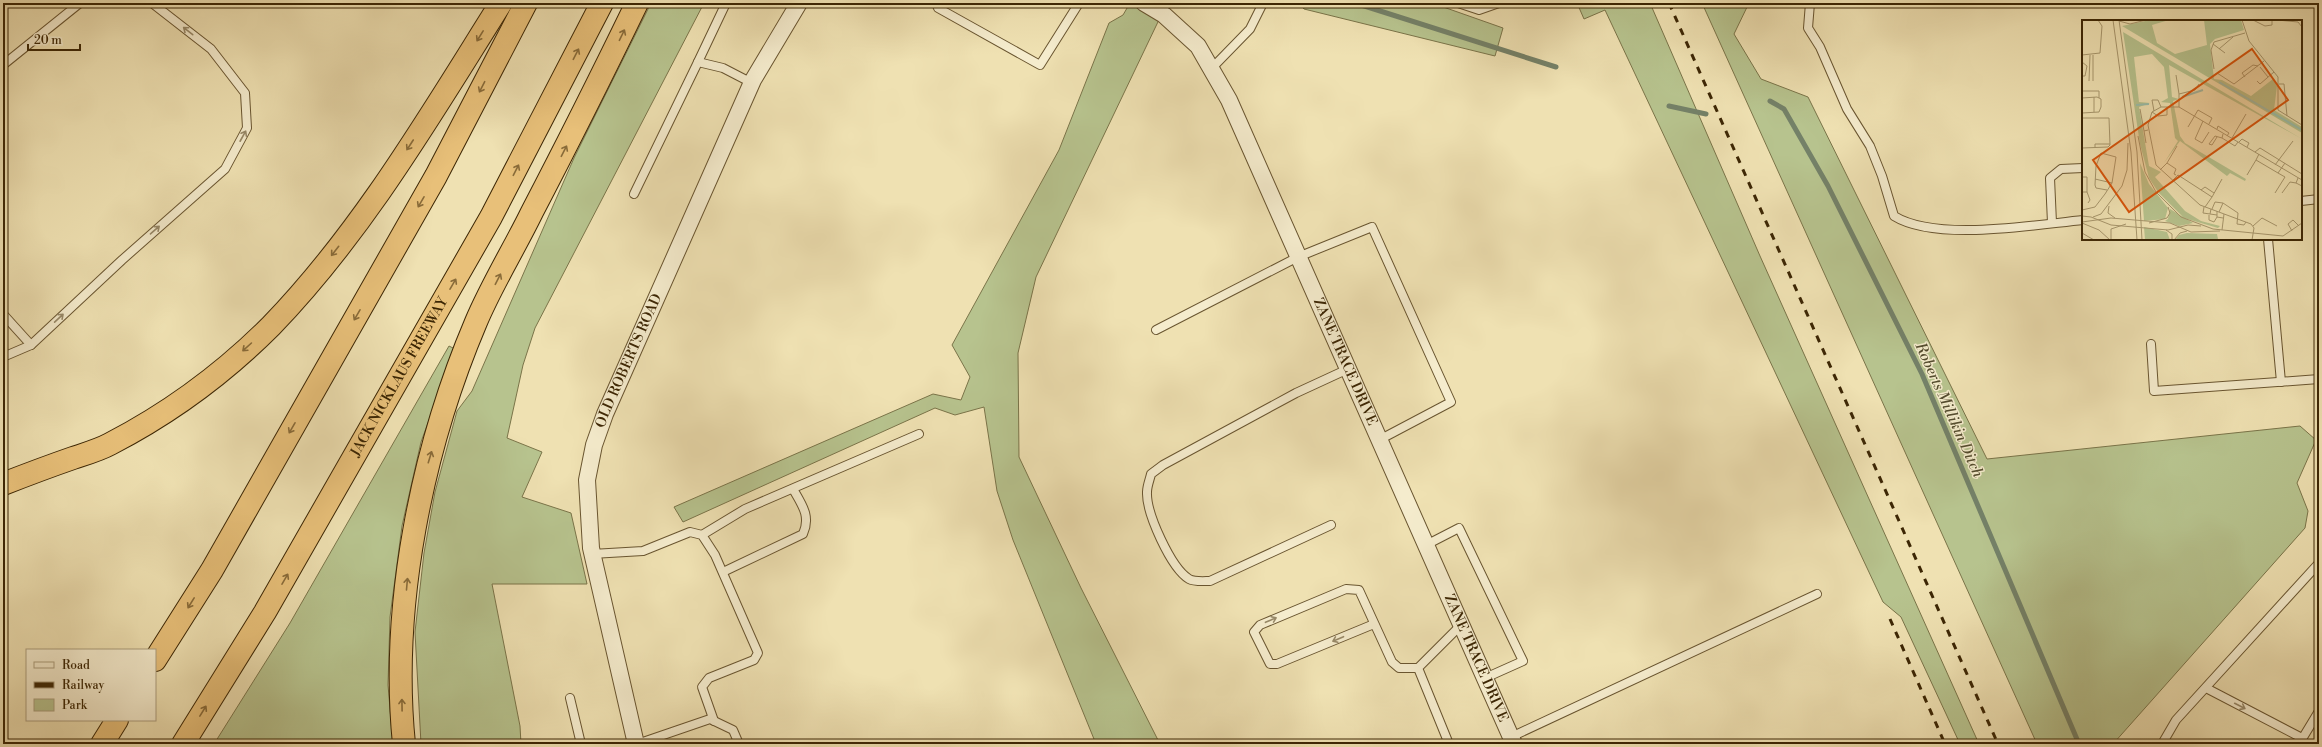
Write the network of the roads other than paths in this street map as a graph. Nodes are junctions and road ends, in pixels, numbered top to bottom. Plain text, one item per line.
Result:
1 (80, 3) edge
2 (152, 3) edge
3 (501, 3) edge
4 (526, 3) edge
5 (602, 3) edge
6 (637, 3) edge
7 (726, 3) edge
8 (799, 3) edge
9 (936, 3) edge
10 (1080, 3) edge
11 (1144, 3) edge
12 (1263, 3) edge
13 (1458, 3) edge
14 (1498, 3) edge
15 (1810, 3) edge
16 (698, 62) junction
17 (3, 65) edge
18 (1212, 68) junction
19 (752, 83) junction
20 (2082, 168) edge
21 (634, 194) dead end
22 (2319, 199) edge
23 (2302, 201) edge
24 (2082, 220) edge
25 (2052, 223) junction
26 (2268, 240) edge
27 (1298, 257) junction
28 (3, 314) edge
29 (1156, 330) dead end
30 (2150, 344) dead end
31 (31, 345) junction
32 (3, 358) edge
33 (1348, 369) junction
34 (2319, 379) edge
35 (2281, 382) junction
36 (919, 434) dead end
37 (1379, 440) junction
38 (3, 484) edge
39 (793, 489) junction
40 (1331, 525) dead end
41 (702, 535) junction
42 (1426, 545) junction
43 (592, 554) junction
44 (2319, 564) edge
45 (723, 572) junction
46 (1817, 594) dead end
47 (1374, 624) junction
48 (1461, 625) junction
49 (156, 658) edge
50 (1418, 668) junction
51 (1485, 678) junction
52 (2206, 688) junction
53 (570, 698) dead end
54 (2319, 711) edge
55 (116, 721) edge
56 (714, 721) junction
57 (1512, 740) edge
58 (2301, 741) edge
59 (102, 744) edge
60 (183, 744) edge
61 (404, 744) edge
62 (581, 744) edge
63 (636, 744) edge
64 (739, 744) edge
65 (1449, 744) edge
66 (2162, 744) edge

1 - 17 lane
31 -> 2 lane
3 -> 38 highway
4 -> 49 highway
60 -> 5 highway, JACK NICKLAUS FREEWAY
61 -> 6 highway
7 - 16 lane
8 - 19 street, OLD ROBERTS ROAD
9 - 10 lane
11 - 18 street, ZANE TRACE DRIVE
12 - 18 lane
13 - 14 lane
15 - 25 lane
16 - 19 lane
16 - 21 lane
18 - 27 street, ZANE TRACE DRIVE
19 - 43 street, OLD ROBERTS ROAD
20 - 25 lane
22 - 23 lane
24 - 25 lane
26 - 35 lane
27 - 29 lane
27 - 33 street, ZANE TRACE DRIVE
27 - 37 lane
28 - 31 lane
30 - 35 lane
31 - 32 lane
33 - 37 street, ZANE TRACE DRIVE
33 - 40 lane
34 - 35 lane
36 - 39 lane
37 - 42 street, ZANE TRACE DRIVE
39 - 41 lane
39 - 45 lane
41 - 43 lane
41 - 45 lane
42 - 48 street, ZANE TRACE DRIVE
42 - 51 lane
43 - 63 street, OLD ROBERTS ROAD
44 - 52 lane
45 - 56 lane
46 - 57 lane
47 -> 47 lane
47 - 50 lane
48 - 50 lane
48 - 51 street, ZANE TRACE DRIVE
50 - 65 lane
51 - 57 street, ZANE TRACE DRIVE
52 -> 58 lane
52 - 66 lane
53 - 62 lane
54 - 58 lane
55 - 59 highway
56 - 63 lane
56 - 64 lane

